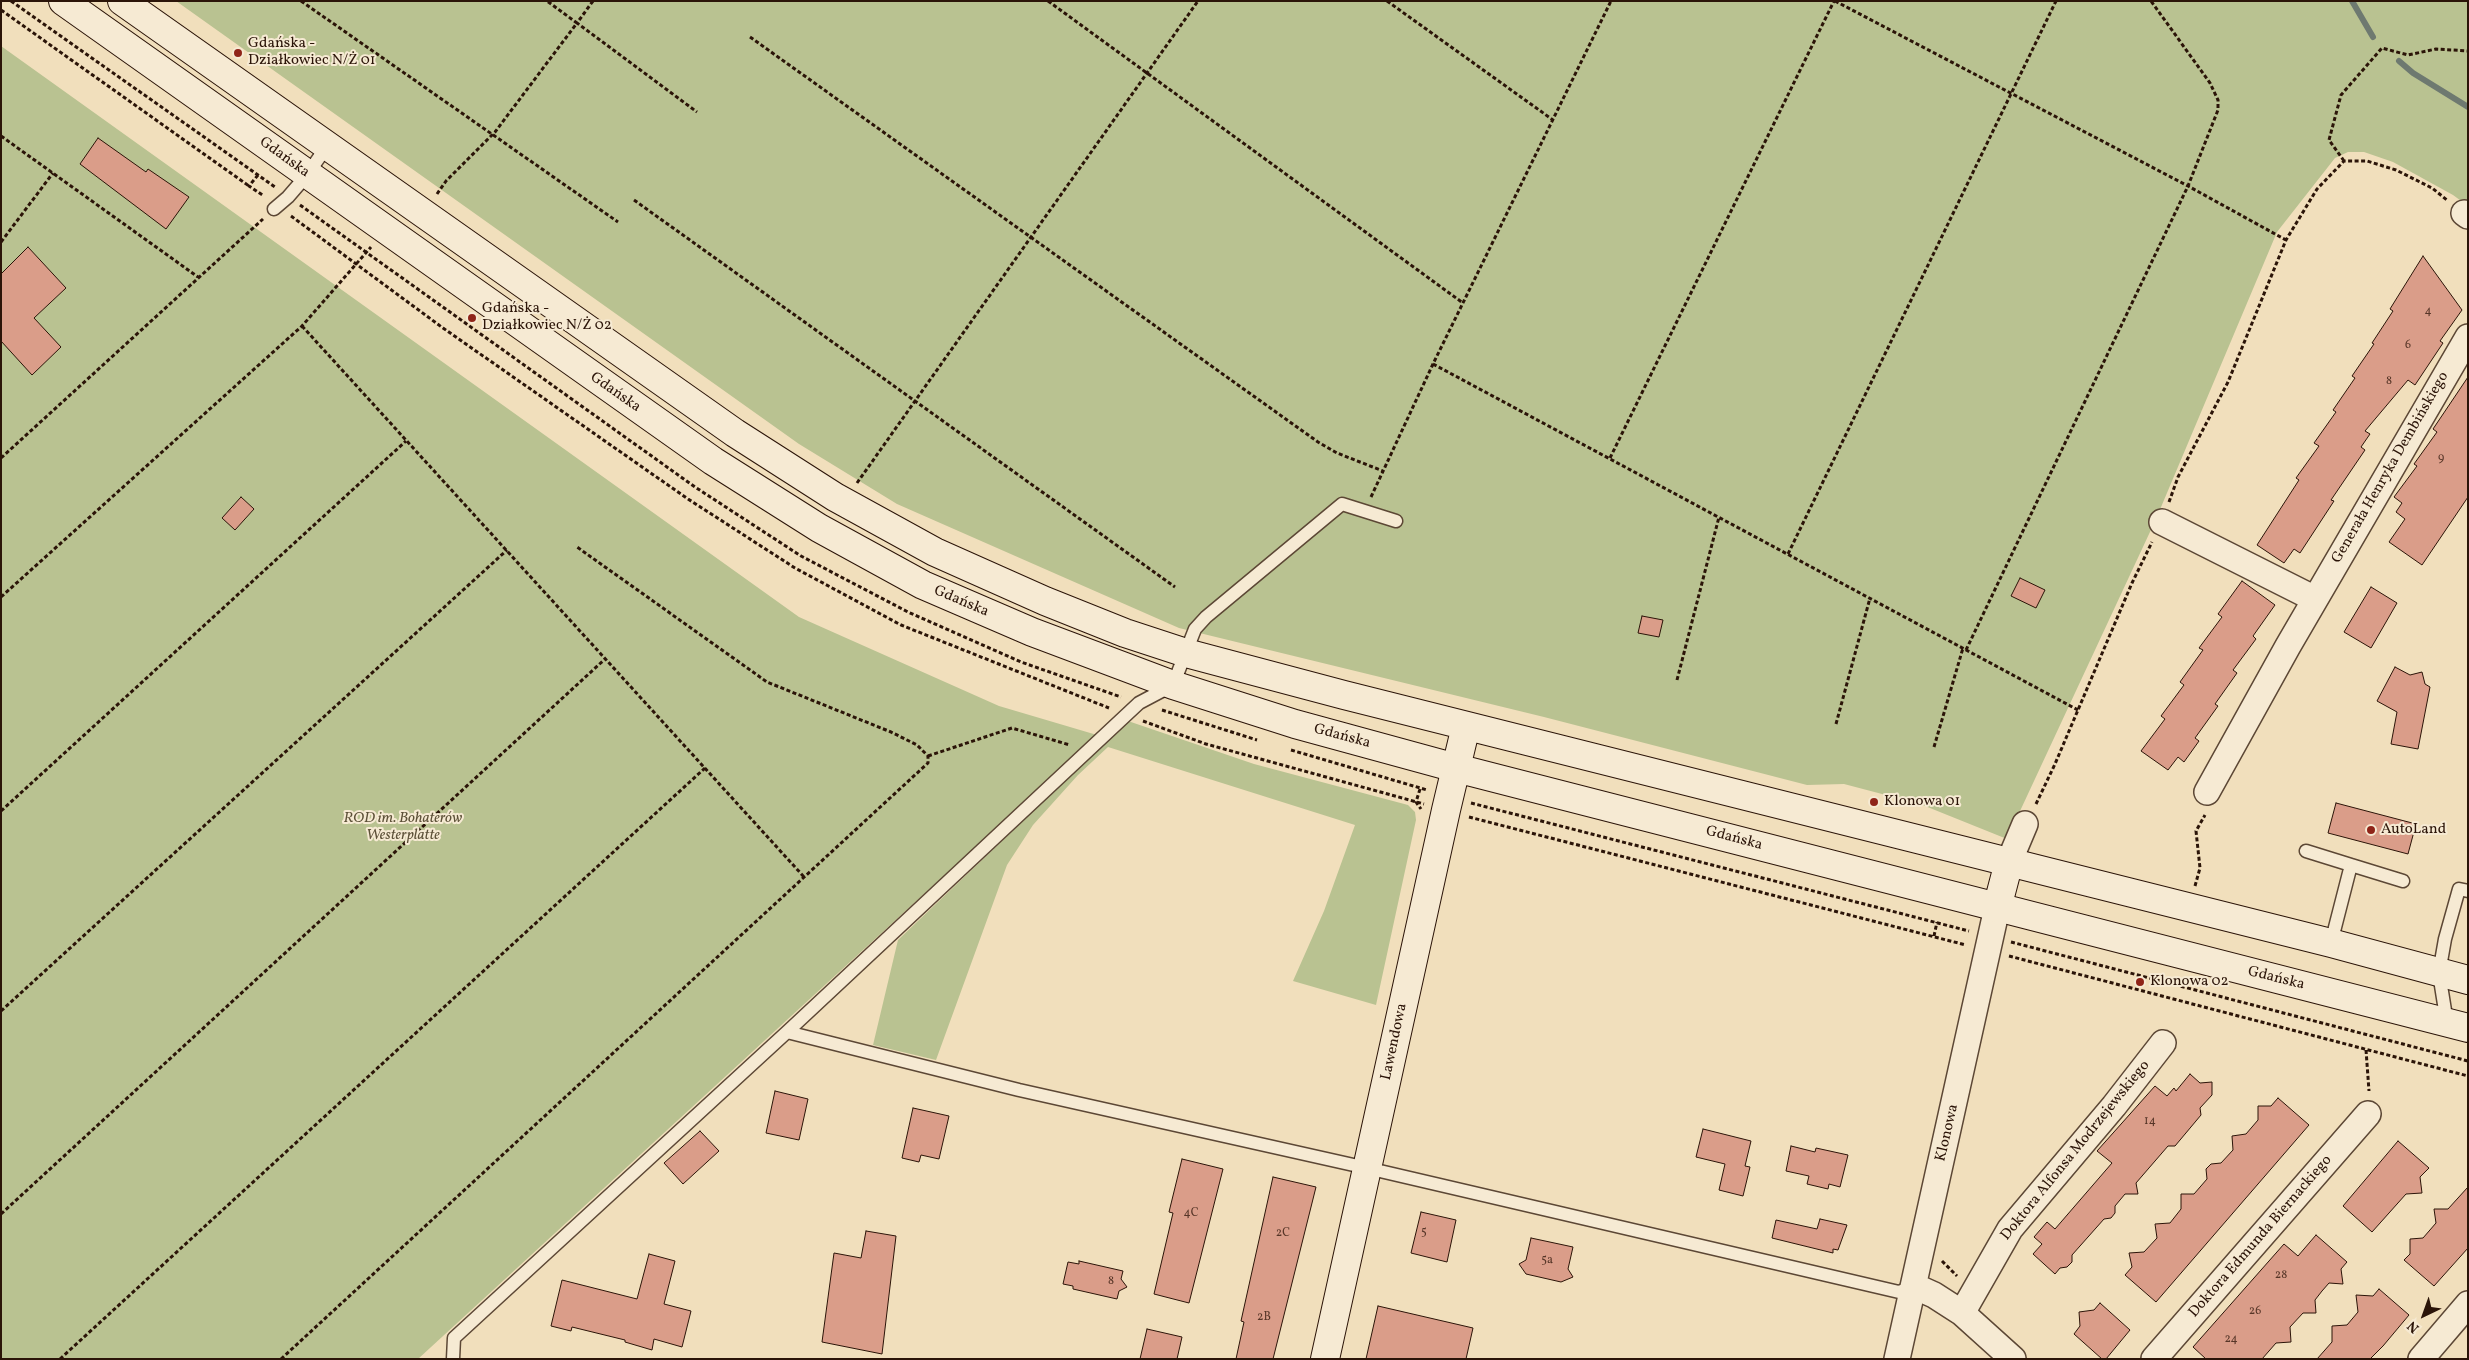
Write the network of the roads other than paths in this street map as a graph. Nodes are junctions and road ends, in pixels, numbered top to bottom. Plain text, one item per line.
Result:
1 (63, 1) edge
2 (122, 1) edge
3 (327, 146) junction
4 (307, 175) junction
5 (274, 209) road end
6 (2468, 337) edge
7 (1396, 520) dead end
8 (2162, 522) road end
9 (2315, 599) junction
10 (1186, 653) junction
11 (1174, 685) junction
12 (1466, 726) junction
13 (1456, 768) junction
14 (2207, 792) road end
15 (2026, 824) road end
16 (2306, 851) dead end
17 (2009, 862) junction
18 (2351, 865) junction
19 (2403, 880) dead end
20 (2463, 890) edge
21 (1997, 908) junction
22 (2331, 944) junction
23 (2439, 973) junction
24 (2468, 980) edge
25 (2457, 1026) edge
26 (787, 1032) junction
27 (2163, 1043) dead end
28 (2368, 1114) dead end
29 (1367, 1168) junction
30 (1914, 1286) junction
31 (1968, 1303) junction
32 (2468, 1304) edge
33 (452, 1359) edge
34 (1325, 1359) edge
35 (1897, 1359) edge
36 (2013, 1359) edge
37 (2154, 1359) edge
38 (2420, 1359) edge

1 - 4 main road, Gdańska
2 - 3 main road
3 - 4 lane
3 - 10 main road
4 - 5 lane
4 - 11 main road, Gdańska
6 - 9 street, Generała Henryka Dembińskiego
7 - 10 lane
8 - 9 street
9 - 14 street, Generała Henryka Dembińskiego
10 - 11 lane
10 - 12 main road
11 - 13 main road, Gdańska
11 - 26 lane
12 - 13 main road, Lawendowa
12 - 17 main road
13 - 21 main road, Gdańska
13 - 29 main road, Lawendowa
15 - 17 street
16 - 18 lane
17 - 21 main road
17 - 22 main road
18 - 19 lane
18 - 22 lane
20 - 23 lane
21 - 25 main road, Gdańska
21 - 30 street, Klonowa
22 - 23 main road
23 - 24 main road
23 - 25 lane
26 - 29 lane
26 - 33 lane
27 - 31 street, Doktora Alfonsa Modrzejewskiego
28 - 37 street, Doktora Edmunda Biernackiego
29 - 30 lane
29 - 34 main road, Lawendowa
30 - 31 street
30 - 35 street, Klonowa
31 - 36 street
32 - 38 street

